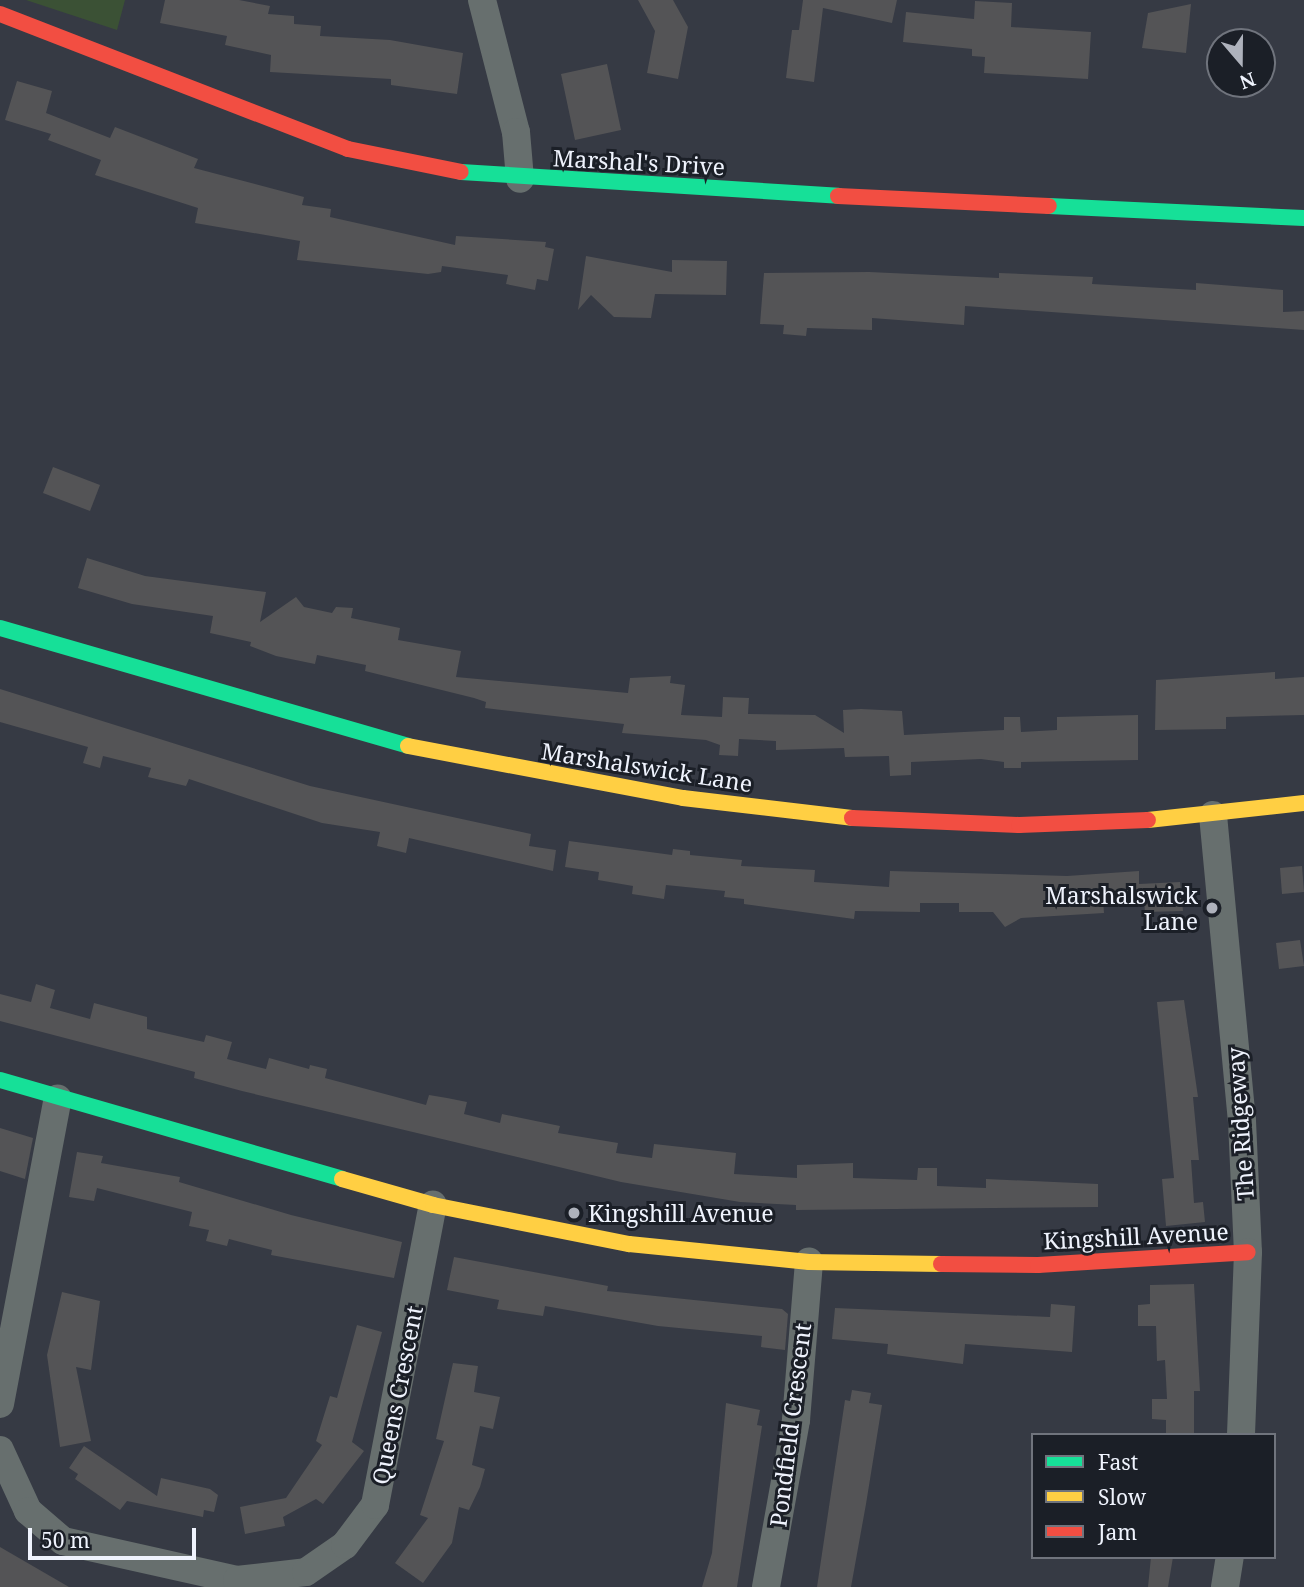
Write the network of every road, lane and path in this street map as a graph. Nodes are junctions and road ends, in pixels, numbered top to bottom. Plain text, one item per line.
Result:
1 (482, 0) edge
2 (0, 15) edge
3 (520, 179) junction
4 (1304, 218) edge
5 (0, 628) edge
6 (1304, 803) edge
7 (1213, 815) junction
8 (0, 1080) edge
9 (58, 1098) junction
10 (433, 1205) junction
11 (1248, 1252) junction
12 (808, 1262) junction
13 (0, 1404) edge
14 (1241, 1433) edge
15 (0, 1450) edge
16 (1230, 1559) edge
17 (766, 1587) edge
18 (1225, 1587) edge

1 - 3 street
2 - 3 street, Marshal's Drive
3 - 4 street, Marshal's Drive
5 - 7 street, Marshalswick Lane
6 - 7 street, Marshalswick Lane
7 - 11 street, The Ridgeway
8 - 9 street, Kingshill Avenue
9 - 10 street, Kingshill Avenue
9 - 13 street
10 - 12 street, Kingshill Avenue
10 - 15 street, Queens Crescent
11 - 12 street, Kingshill Avenue
11 - 14 street, The Ridgeway
12 - 17 street, Pondfield Crescent
16 - 18 street

